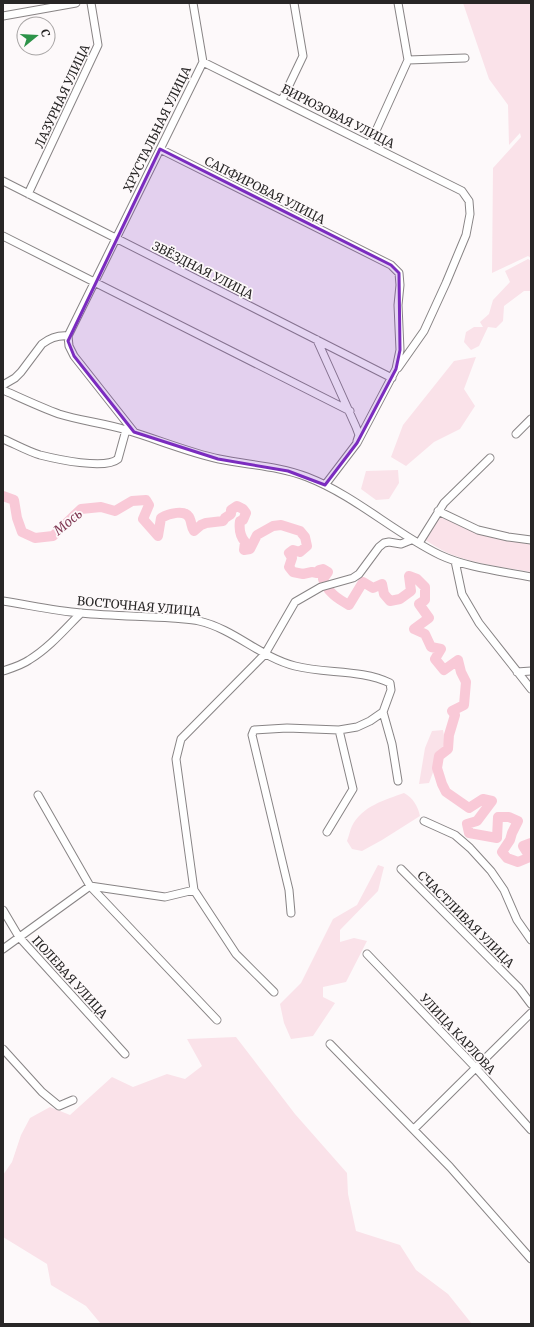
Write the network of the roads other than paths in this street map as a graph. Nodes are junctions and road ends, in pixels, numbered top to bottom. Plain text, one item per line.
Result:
1 (76, 3) edge
2 (91, 3) edge
3 (193, 3) edge
4 (294, 3) edge
5 (398, 3) edge
6 (3, 17) edge
7 (465, 58) dead end
8 (408, 60) junction
9 (203, 62) junction
10 (282, 100) junction
11 (370, 144) junction
12 (160, 149) junction
13 (3, 181) edge
14 (28, 194) junction
15 (3, 236) edge
16 (115, 239) junction
17 (94, 282) junction
18 (68, 336) junction
19 (317, 340) junction
20 (396, 369) junction
21 (392, 378) junction
22 (3, 386) edge
23 (3, 390) edge
24 (350, 412) junction
25 (531, 419) edge
26 (126, 430) junction
27 (134, 432) junction
28 (516, 434) dead end
29 (3, 439) edge
30 (357, 443) junction
31 (490, 458) dead end
32 (325, 485) junction
33 (438, 512) junction
34 (411, 540) junction
35 (531, 540) edge
36 (419, 544) junction
37 (455, 561) junction
38 (531, 577) edge
39 (3, 601) edge
40 (81, 613) junction
41 (265, 654) junction
42 (3, 671) edge
43 (531, 671) edge
44 (517, 672) junction
45 (531, 689) edge
46 (383, 712) junction
47 (339, 730) junction
48 (398, 781) dead end
49 (38, 795) dead end
50 (424, 821) dead end
51 (326, 832) dead end
52 (401, 869) dead end
53 (90, 886) junction
54 (194, 890) junction
55 (3, 910) edge
56 (291, 913) dead end
57 (19, 937) junction
58 (531, 940) edge
59 (3, 949) edge
60 (367, 954) dead end
61 (274, 992) dead end
62 (531, 1004) edge
63 (531, 1013) edge
64 (217, 1020) dead end
65 (330, 1044) dead end
66 (3, 1049) edge
67 (126, 1054) dead end
68 (475, 1067) junction
69 (73, 1100) dead end
70 (414, 1129) junction
71 (531, 1130) edge
72 (531, 1259) edge

1 - 6 street
2 - 14 street, ЛАЗУРНАЯ УЛИЦА
3 - 9 street, ХРУСТАЛЬНАЯ УЛИЦА
4 - 10 street
5 - 8 street
7 - 8 street
8 - 11 street
9 - 10 street, БИРЮЗОВАЯ УЛИЦА
9 - 12 street, ХРУСТАЛЬНАЯ УЛИЦА
10 - 11 street, БИРЮЗОВАЯ УЛИЦА
11 - 20 street, БИРЮЗОВАЯ УЛИЦА
12 - 16 street, ХРУСТАЛЬНАЯ УЛИЦА
12 - 20 street, САПФИРОВАЯ УЛИЦА
13 - 14 street, ЗВЁЗДНАЯ УЛИЦА
14 - 16 street, ЗВЁЗДНАЯ УЛИЦА
15 - 17 street
16 - 17 street, ХРУСТАЛЬНАЯ УЛИЦА
16 - 19 street, ЗВЁЗДНАЯ УЛИЦА
17 - 18 street, ХРУСТАЛЬНАЯ УЛИЦА
17 - 24 street
18 - 22 street
18 - 27 street
19 - 21 street, ЗВЁЗДНАЯ УЛИЦА
19 - 24 street
20 - 21 street
21 - 30 street
23 - 26 street
24 - 30 street
25 - 28 street
26 - 27 street
26 - 29 street
27 - 32 street
30 - 32 street
31 - 33 street
32 - 34 street
33 - 35 street
33 - 36 street
34 - 36 street
34 - 41 street
36 - 37 street
37 - 38 street
37 - 44 street
39 - 40 street, ВОСТОЧНАЯ УЛИЦА
40 - 41 street, ВОСТОЧНАЯ УЛИЦА
40 - 42 street
41 - 46 street, ВОСТОЧНАЯ УЛИЦА
41 - 54 street
43 - 44 street
44 - 45 street
46 - 47 street
46 - 48 street
47 - 51 street
47 - 56 street
49 - 53 street
50 - 58 street
52 - 62 street, СЧАСТЛИВАЯ УЛИЦА
53 - 54 street
53 - 57 street
53 - 64 street
54 - 61 street
55 - 57 street, ПОЛЕВАЯ УЛИЦА
57 - 59 street
57 - 67 street, ПОЛЕВАЯ УЛИЦА
60 - 68 street, УЛИЦА КАРЛОВА
63 - 68 street
65 - 70 street
66 - 69 street
68 - 70 street
68 - 71 street, УЛИЦА КАРЛОВА
70 - 72 street

